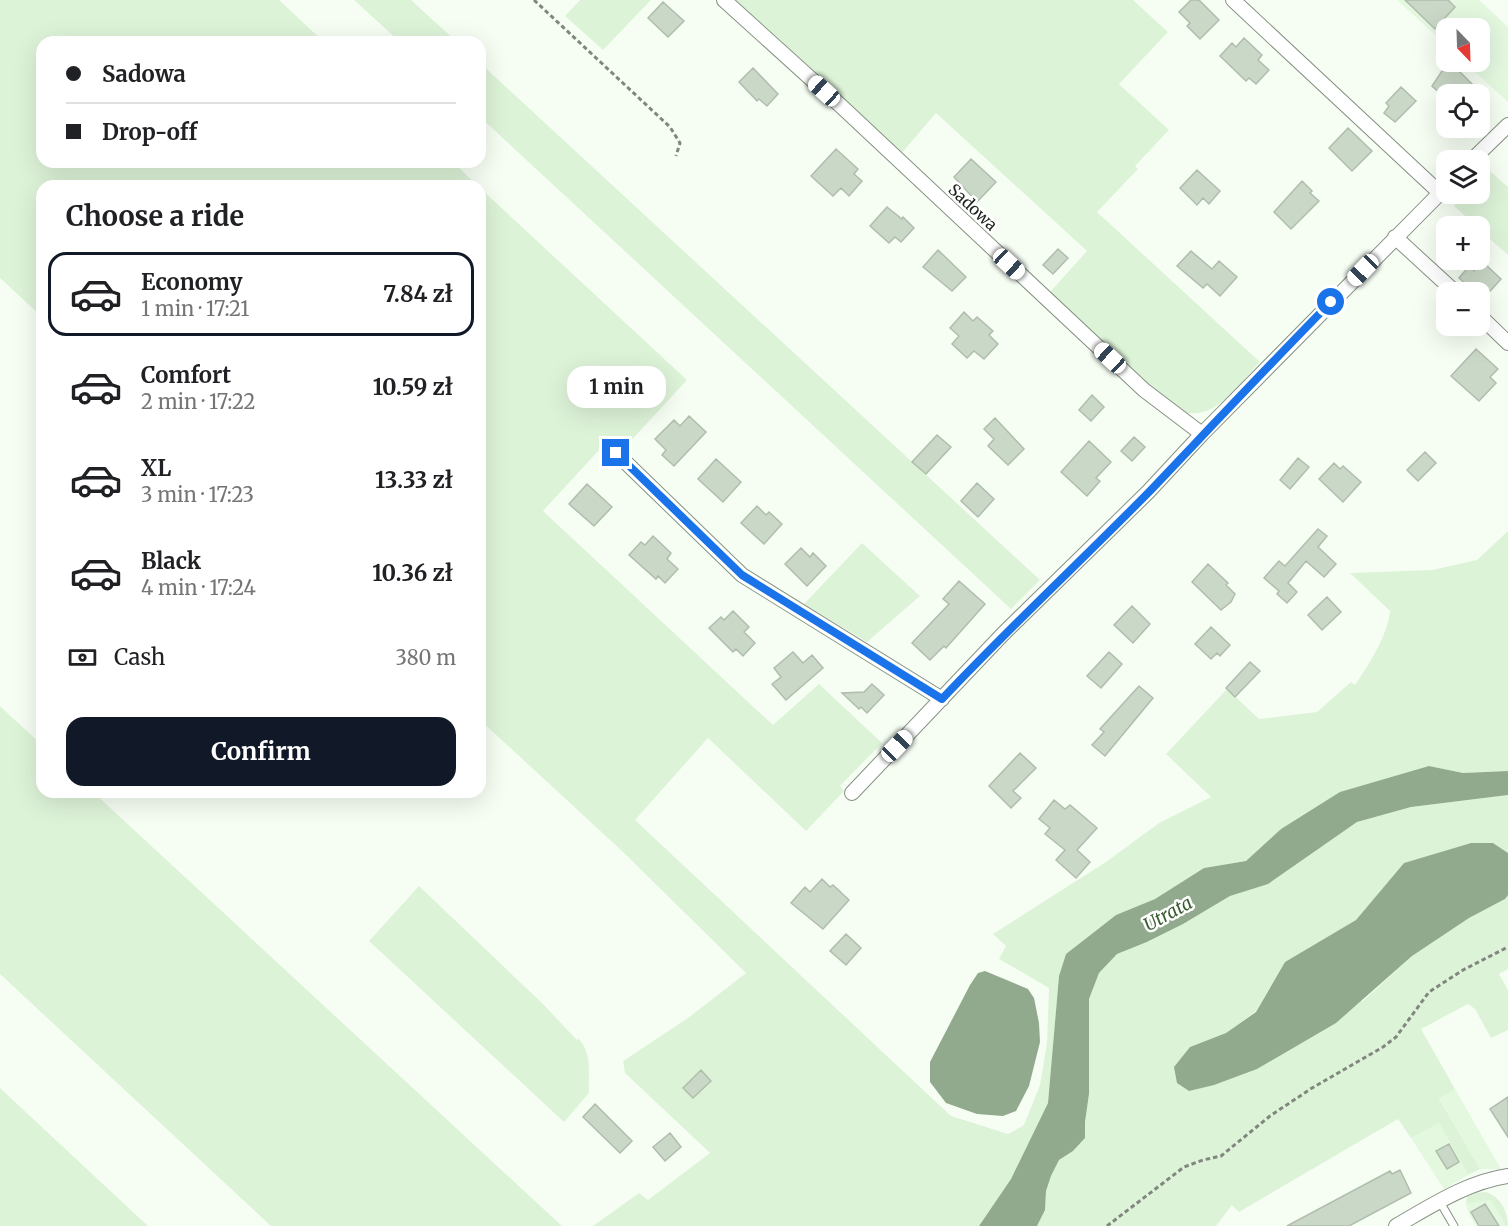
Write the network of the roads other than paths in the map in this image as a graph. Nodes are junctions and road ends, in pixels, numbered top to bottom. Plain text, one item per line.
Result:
1 (724, 0) edge
2 (1233, 0) edge
3 (1508, 125) edge
4 (1482, 150) edge
5 (1436, 184) edge
6 (1436, 197) edge
7 (1395, 237) junction
8 (1444, 282) edge
9 (1490, 326) edge
10 (1508, 343) edge
11 (1202, 434) junction
12 (616, 453) dead end
13 (942, 699) junction
14 (852, 794) dead end
15 (1508, 1176) edge
16 (1440, 1202) junction
17 (1396, 1226) edge
18 (1454, 1226) edge

1 - 11 street, Sadowa
2 - 5 street
3 - 4 street
6 - 7 street
7 - 8 street
7 - 11 street
9 - 10 street
11 - 13 street
12 - 13 street
13 - 14 street
15 - 16 street
16 - 17 street
16 - 18 lane

